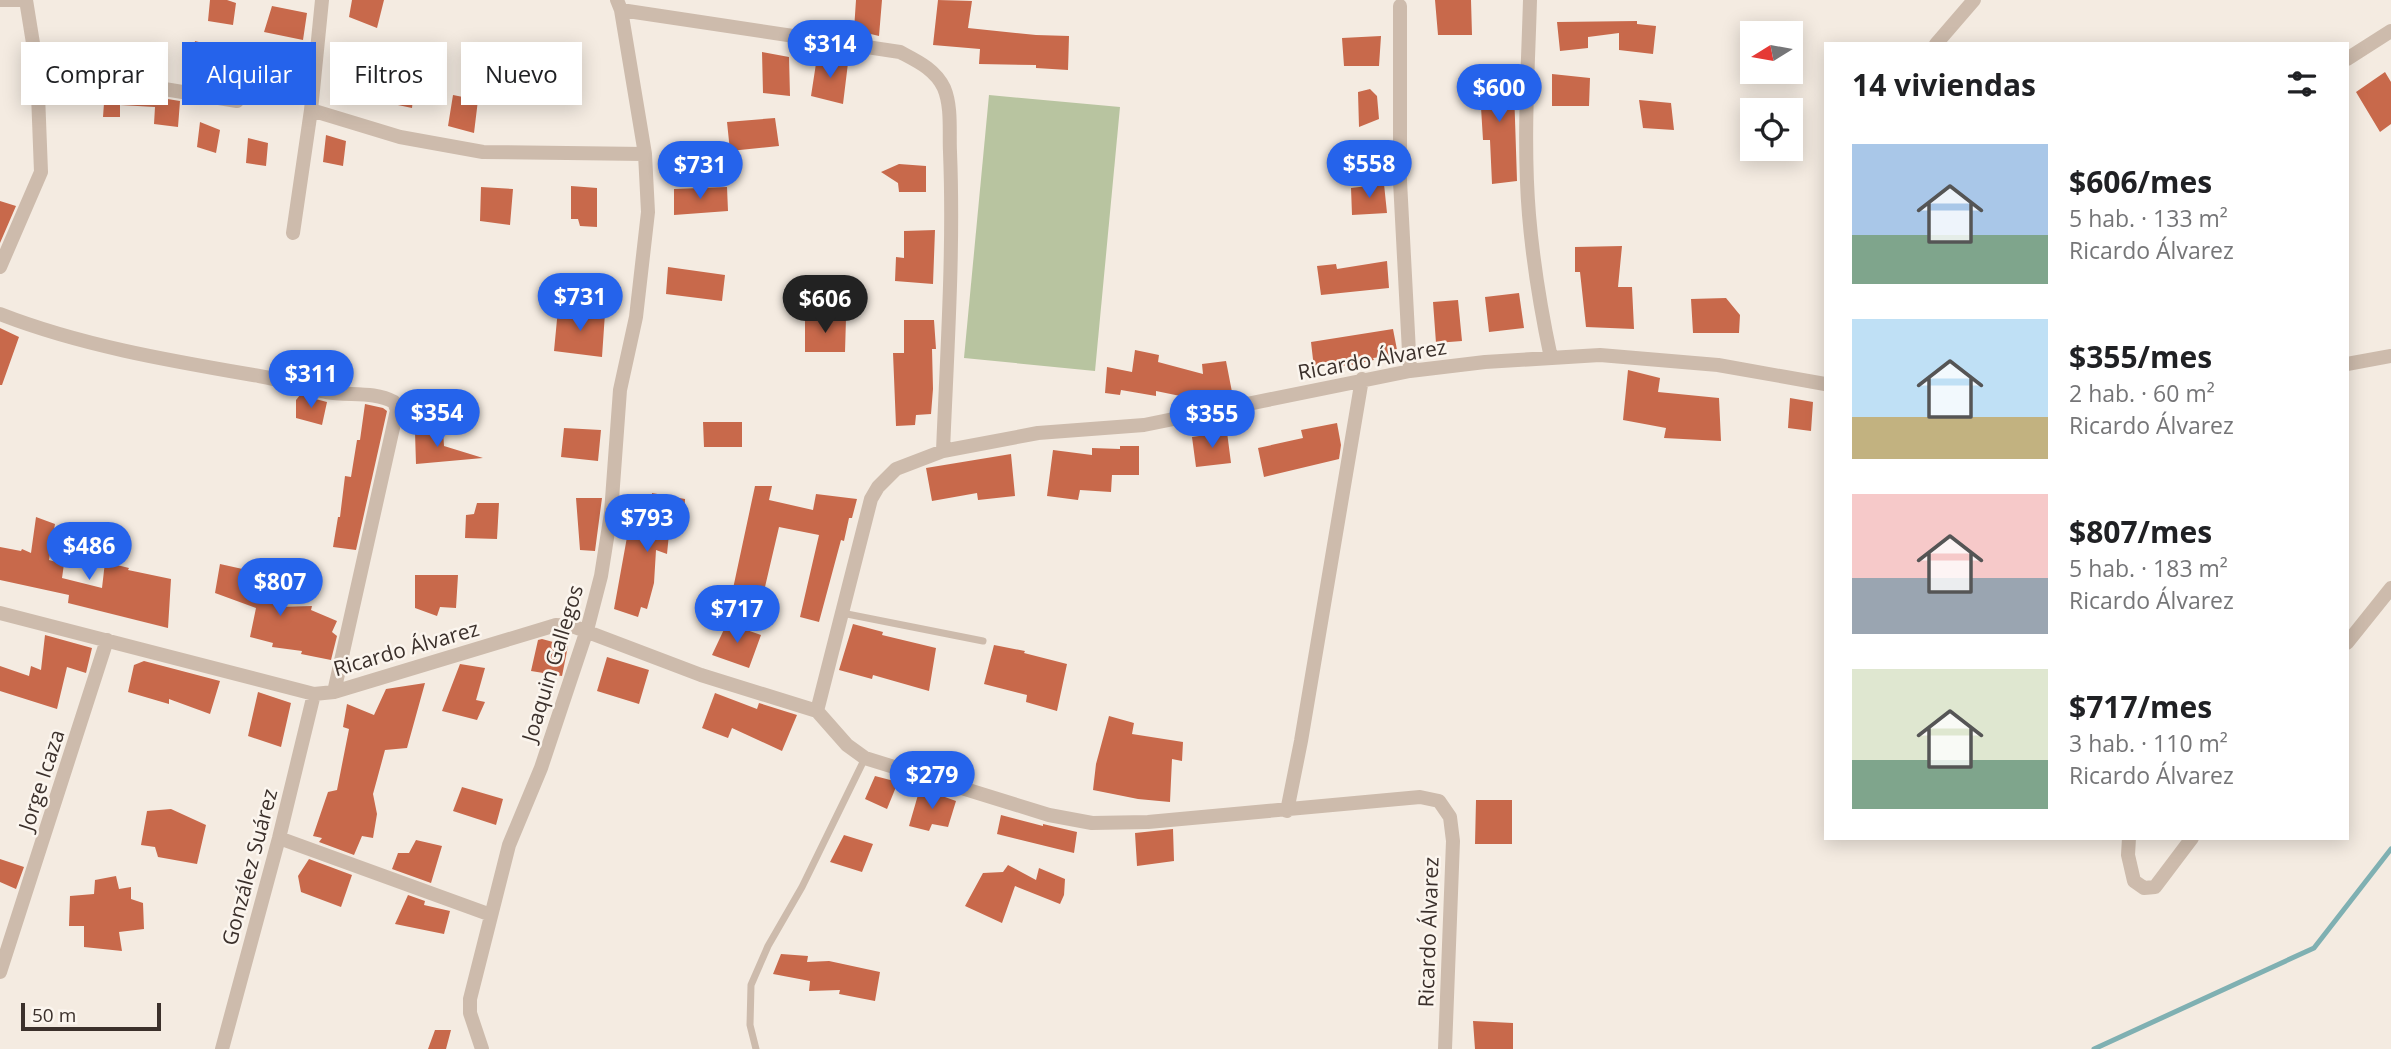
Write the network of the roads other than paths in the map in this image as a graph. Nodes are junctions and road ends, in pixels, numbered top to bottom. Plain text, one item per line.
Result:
1 (19, 0) edge
2 (26, 0) edge
3 (322, 0) edge
4 (1530, 0) edge
5 (1974, 0) edge
6 (0, 1) edge
7 (619, 5) edge
8 (1400, 6) dead end
9 (2391, 31) edge
10 (33, 42) edge
11 (1938, 42) edge
12 (2349, 58) edge
13 (38, 105) edge
14 (311, 110) junction
15 (645, 154) junction
16 (293, 233) dead end
17 (0, 267) edge
18 (0, 314) edge
19 (2391, 356) edge
20 (1551, 358) junction
21 (2349, 364) edge
22 (1410, 370) junction
23 (1362, 379) junction
24 (1824, 384) edge
25 (943, 451) junction
26 (2391, 587) edge
27 (842, 612) junction
28 (0, 613) edge
29 (587, 630) junction
30 (107, 640) junction
31 (2349, 640) edge
32 (983, 641) dead end
33 (334, 692) junction
34 (314, 694) junction
35 (817, 710) junction
36 (865, 758) junction
37 (1287, 811) junction
38 (279, 838) junction
39 (2129, 840) edge
40 (2190, 840) edge
41 (491, 915) junction
42 (0, 972) edge
43 (222, 1049) edge
44 (482, 1049) edge
45 (757, 1049) edge
46 (1445, 1049) edge

1 - 6 street
2 - 10 street
3 - 14 street
4 - 20 street
5 - 11 street
7 - 15 street, Joaquin Gallegos
7 - 25 street
8 - 22 street
9 - 12 street
13 - 17 street
14 - 15 street
14 - 16 street
15 - 29 street, Joaquin Gallegos
18 - 33 street
19 - 21 street
20 - 22 street, Ricardo Álvarez
20 - 24 street, Ricardo Álvarez
22 - 23 street, Ricardo Álvarez
23 - 25 street, Ricardo Álvarez
23 - 37 street
25 - 27 street, Ricardo Álvarez
26 - 31 street
27 - 32 lane
27 - 35 street, Ricardo Álvarez
28 - 30 street, Ricardo Álvarez
29 - 33 street, Ricardo Álvarez
29 - 35 street, Ricardo Álvarez
29 - 41 street, Joaquin Gallegos
30 - 34 street, Ricardo Álvarez
30 - 42 street, Jorge Icaza
33 - 34 street, Ricardo Álvarez
34 - 38 street, González Suárez
35 - 36 street, Ricardo Álvarez
36 - 37 street, Ricardo Álvarez
36 - 45 lane
37 - 46 street, Ricardo Álvarez
38 - 41 street
38 - 43 street, González Suárez
39 - 40 street
41 - 44 street, Joaquin Gallegos

